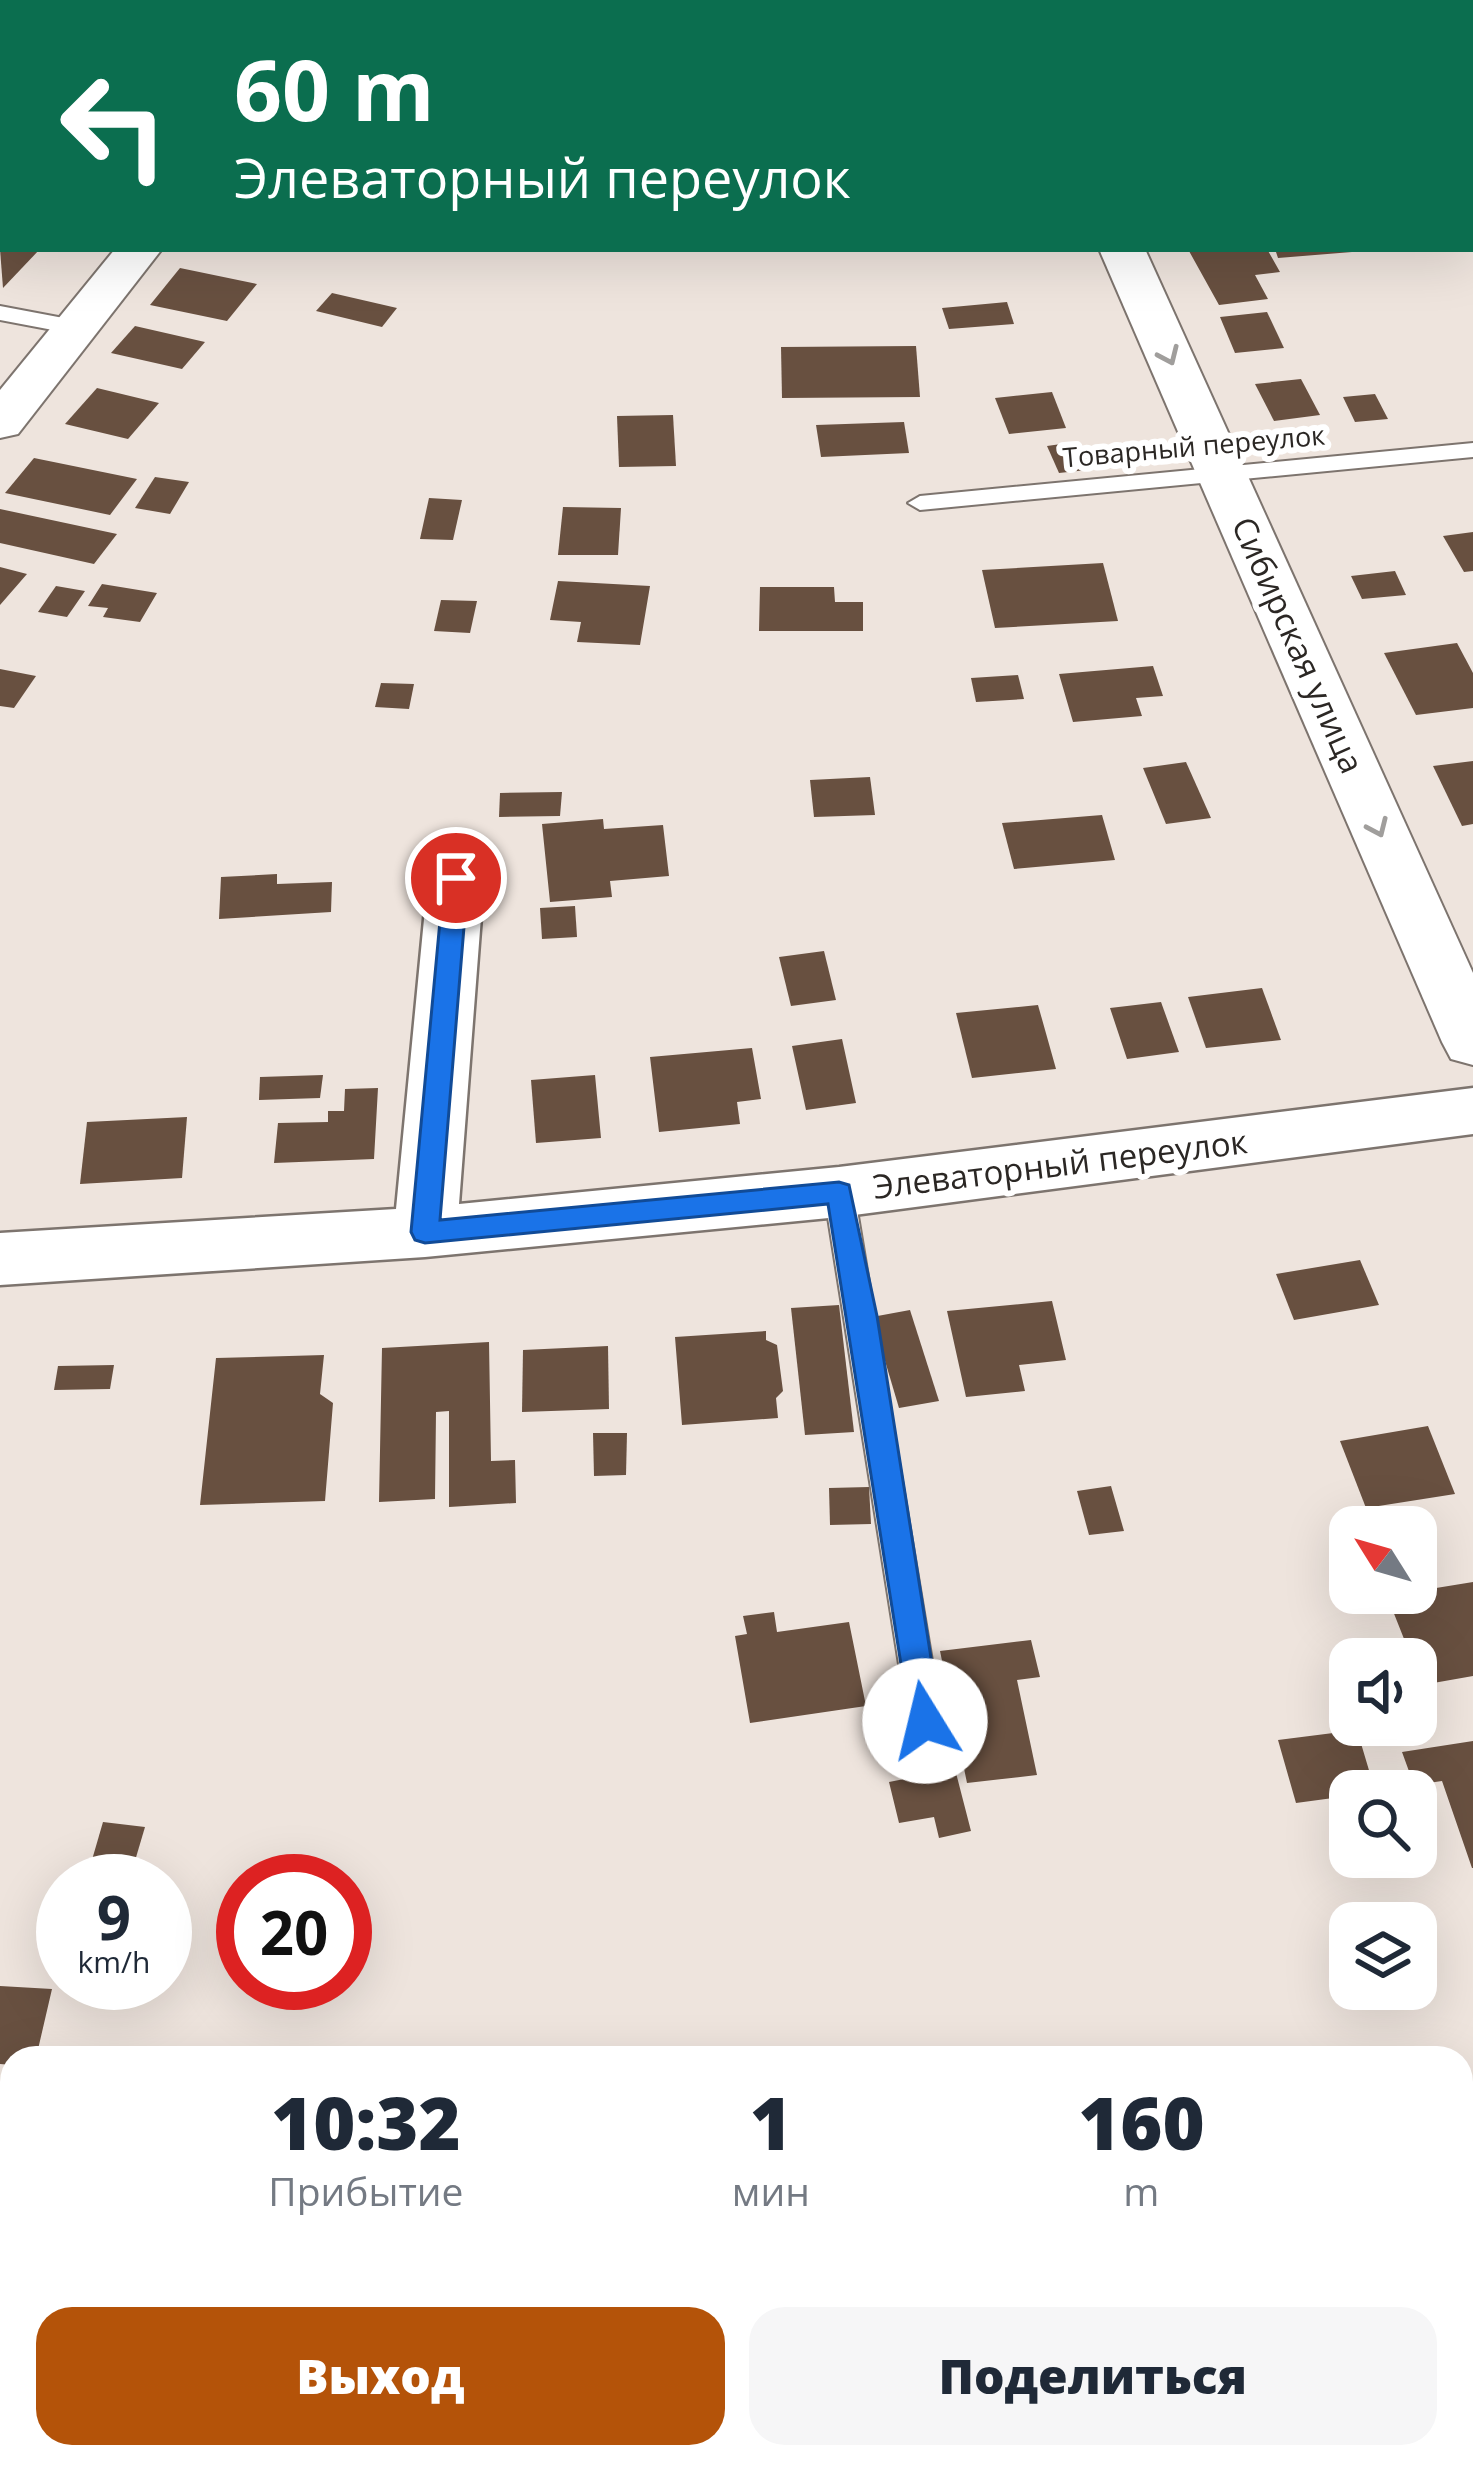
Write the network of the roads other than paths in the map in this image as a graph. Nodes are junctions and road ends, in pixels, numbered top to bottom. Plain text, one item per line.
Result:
1 (136, 252) edge
2 (1123, 252) edge
3 (0, 313) edge
4 (74, 327) junction
5 (0, 423) edge
6 (1473, 450) edge
7 (1223, 475) junction
8 (920, 503) dead end
9 (456, 878) dead end
10 (1473, 1042) edge
11 (1473, 1111) edge
12 (839, 1192) junction
13 (425, 1232) junction
14 (0, 1259) edge
15 (925, 1721) dead end

1 - 4 street
2 -> 7 street, Сибирская улица
3 - 4 lane
4 - 5 street
6 - 7 lane, Товарный переулок
7 - 8 lane, Товарный переулок
7 -> 10 street, Сибирская улица
9 - 13 street
11 - 12 street, Элеваторный переулок
12 - 13 street, Элеваторный переулок
12 - 15 lane
13 - 14 street, Элеваторный переулок

